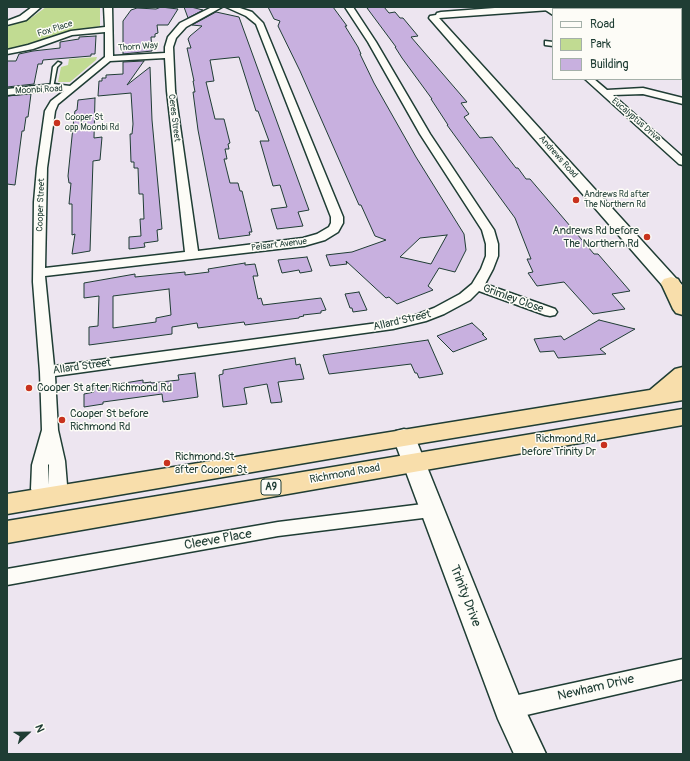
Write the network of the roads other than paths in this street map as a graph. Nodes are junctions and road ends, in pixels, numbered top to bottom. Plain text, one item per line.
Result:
1 (38, 7) edge
2 (108, 7) edge
3 (218, 7) edge
4 (230, 7) edge
5 (349, 7) edge
6 (545, 7) edge
7 (550, 7) edge
8 (7, 23) edge
9 (109, 29) junction
10 (7, 52) edge
11 (169, 55) junction
12 (108, 59) junction
13 (59, 63) dead end
14 (590, 80) edge
15 (51, 88) junction
16 (70, 89) junction
17 (7, 92) edge
18 (605, 93) junction
19 (683, 101) edge
20 (683, 162) edge
21 (192, 255) junction
22 (39, 273) junction
23 (477, 286) junction
24 (679, 290) edge
25 (683, 309) edge
26 (550, 312) dead end
27 (47, 372) junction
28 (683, 374) edge
29 (683, 392) edge
30 (656, 397) junction
31 (683, 417) edge
32 (404, 437) junction
33 (414, 462) junction
34 (48, 497) junction
35 (7, 504) edge
36 (431, 510) junction
37 (129, 511) junction
38 (7, 520) edge
39 (7, 532) edge
40 (7, 578) edge
41 (683, 669) edge
42 (509, 708) junction
43 (530, 754) edge

1 - 8 street
2 - 9 street
3 - 11 street, Ceres Street
4 - 21 street, Pelsart Avenue
5 - 23 street, Allard Street
6 - 7 main road
6 - 24 main road, Andrews Road
9 - 10 street, Fox Place
9 - 12 street
11 - 12 street, Thorn Way
11 - 21 street, Ceres Street
12 - 16 street, Cooper Street
13 - 15 lane
14 - 18 street, Eucalyptus Drive
15 - 16 street, Moonbi Road
15 - 17 street, Moonbi Road
16 - 22 street, Cooper Street
18 - 19 street
18 - 20 street, Eucalyptus Drive
21 - 22 street, Pelsart Avenue
22 - 27 street, Cooper Street
23 - 26 street, Grimley Close
23 - 27 street, Allard Street
24 - 25 highway
27 - 34 street, Cooper Street
28 - 30 highway
29 - 30 highway
30 - 32 highway
31 - 33 highway, Richmond Road / A9
32 - 33 main road, Trinity Drive
32 - 34 highway
33 - 36 main road, Trinity Drive
33 - 37 highway, Richmond Road / A9
34 - 35 highway
34 - 37 highway
34 - 38 highway
36 - 40 street, Cleeve Place
36 - 42 main road, Trinity Drive
37 - 39 highway, Richmond Road / A9
41 - 42 street, Newham Drive
42 - 43 main road, Trinity Drive

